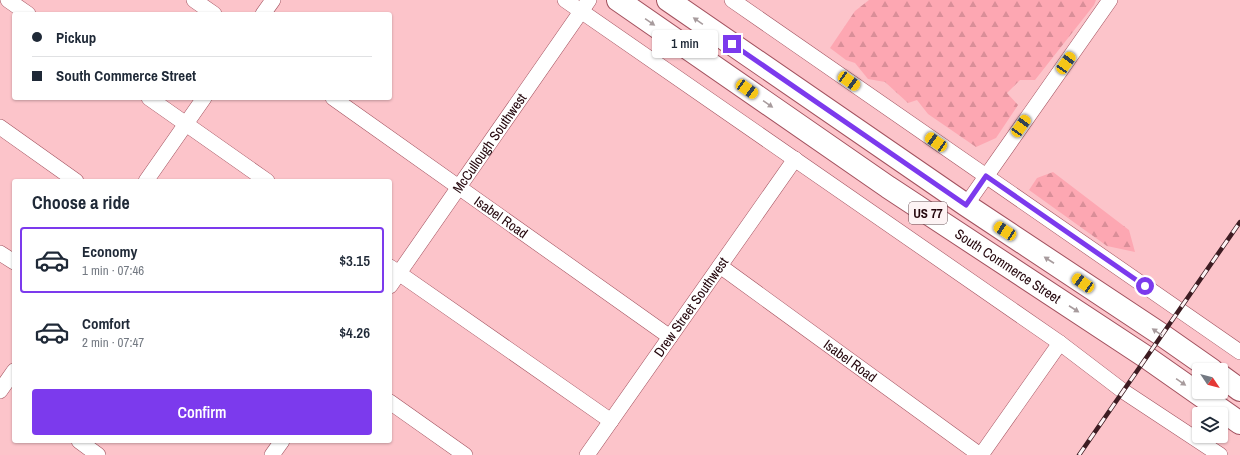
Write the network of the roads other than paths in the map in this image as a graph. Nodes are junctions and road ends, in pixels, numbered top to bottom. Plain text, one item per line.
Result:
1 (8, 0) edge
2 (194, 0) edge
3 (273, 0) edge
4 (565, 0) edge
5 (618, 0) edge
6 (668, 0) edge
7 (732, 0) edge
8 (1110, 0) edge
9 (585, 6) edge
10 (25, 12) edge
11 (211, 12) edge
12 (264, 12) edge
13 (152, 100) edge
14 (203, 100) edge
15 (335, 100) edge
16 (186, 124) junction
17 (0, 127) edge
18 (795, 159) junction
19 (986, 176) junction
20 (73, 179) edge
21 (147, 179) edge
22 (264, 179) edge
23 (458, 187) junction
24 (888, 187) junction
25 (966, 205) junction
26 (0, 253) edge
27 (12, 261) edge
28 (720, 266) junction
29 (395, 270) edge
30 (392, 280) edge
31 (670, 337) junction
32 (1060, 343) junction
33 (1240, 352) edge
34 (1202, 363) edge
35 (12, 375) edge
36 (1228, 381) edge
37 (4, 390) edge
38 (1240, 390) edge
39 (392, 403) edge
40 (611, 421) junction
41 (1240, 424) edge
42 (82, 443) edge
43 (98, 455) edge
44 (464, 455) edge
45 (587, 455) edge
46 (980, 455) edge
47 (1220, 455) edge

1 - 10 street
2 - 11 street
3 - 12 street
4 - 9 street
5 -> 24 main road, South Commerce Street / US 77
25 -> 6 main road, South Commerce Street / US 77
7 - 19 street
8 - 19 street
9 - 18 street
9 - 23 street, McCullough Southwest
13 - 16 street
14 - 16 street
15 - 23 street, Isabel Road
16 - 21 street
16 - 22 street
17 - 20 street
18 - 28 street, Drew Street Southwest
18 - 32 street
19 - 25 street
19 - 33 street
23 - 29 street, McCullough Southwest
23 - 31 street, Isabel Road
24 - 25 main road
24 -> 41 main road, South Commerce Street / US 77
34 -> 25 main road, South Commerce Street / US 77
26 - 27 street
28 - 31 street, Drew Street Southwest
28 - 46 street, Isabel Road
29 - 30 street, McCullough Southwest
29 - 40 street
31 - 40 street, Drew Street Southwest
32 - 46 street
32 - 47 street
35 - 37 street
36 - 38 main road
39 - 44 street
40 - 45 street, Drew Street Southwest
42 - 43 street

